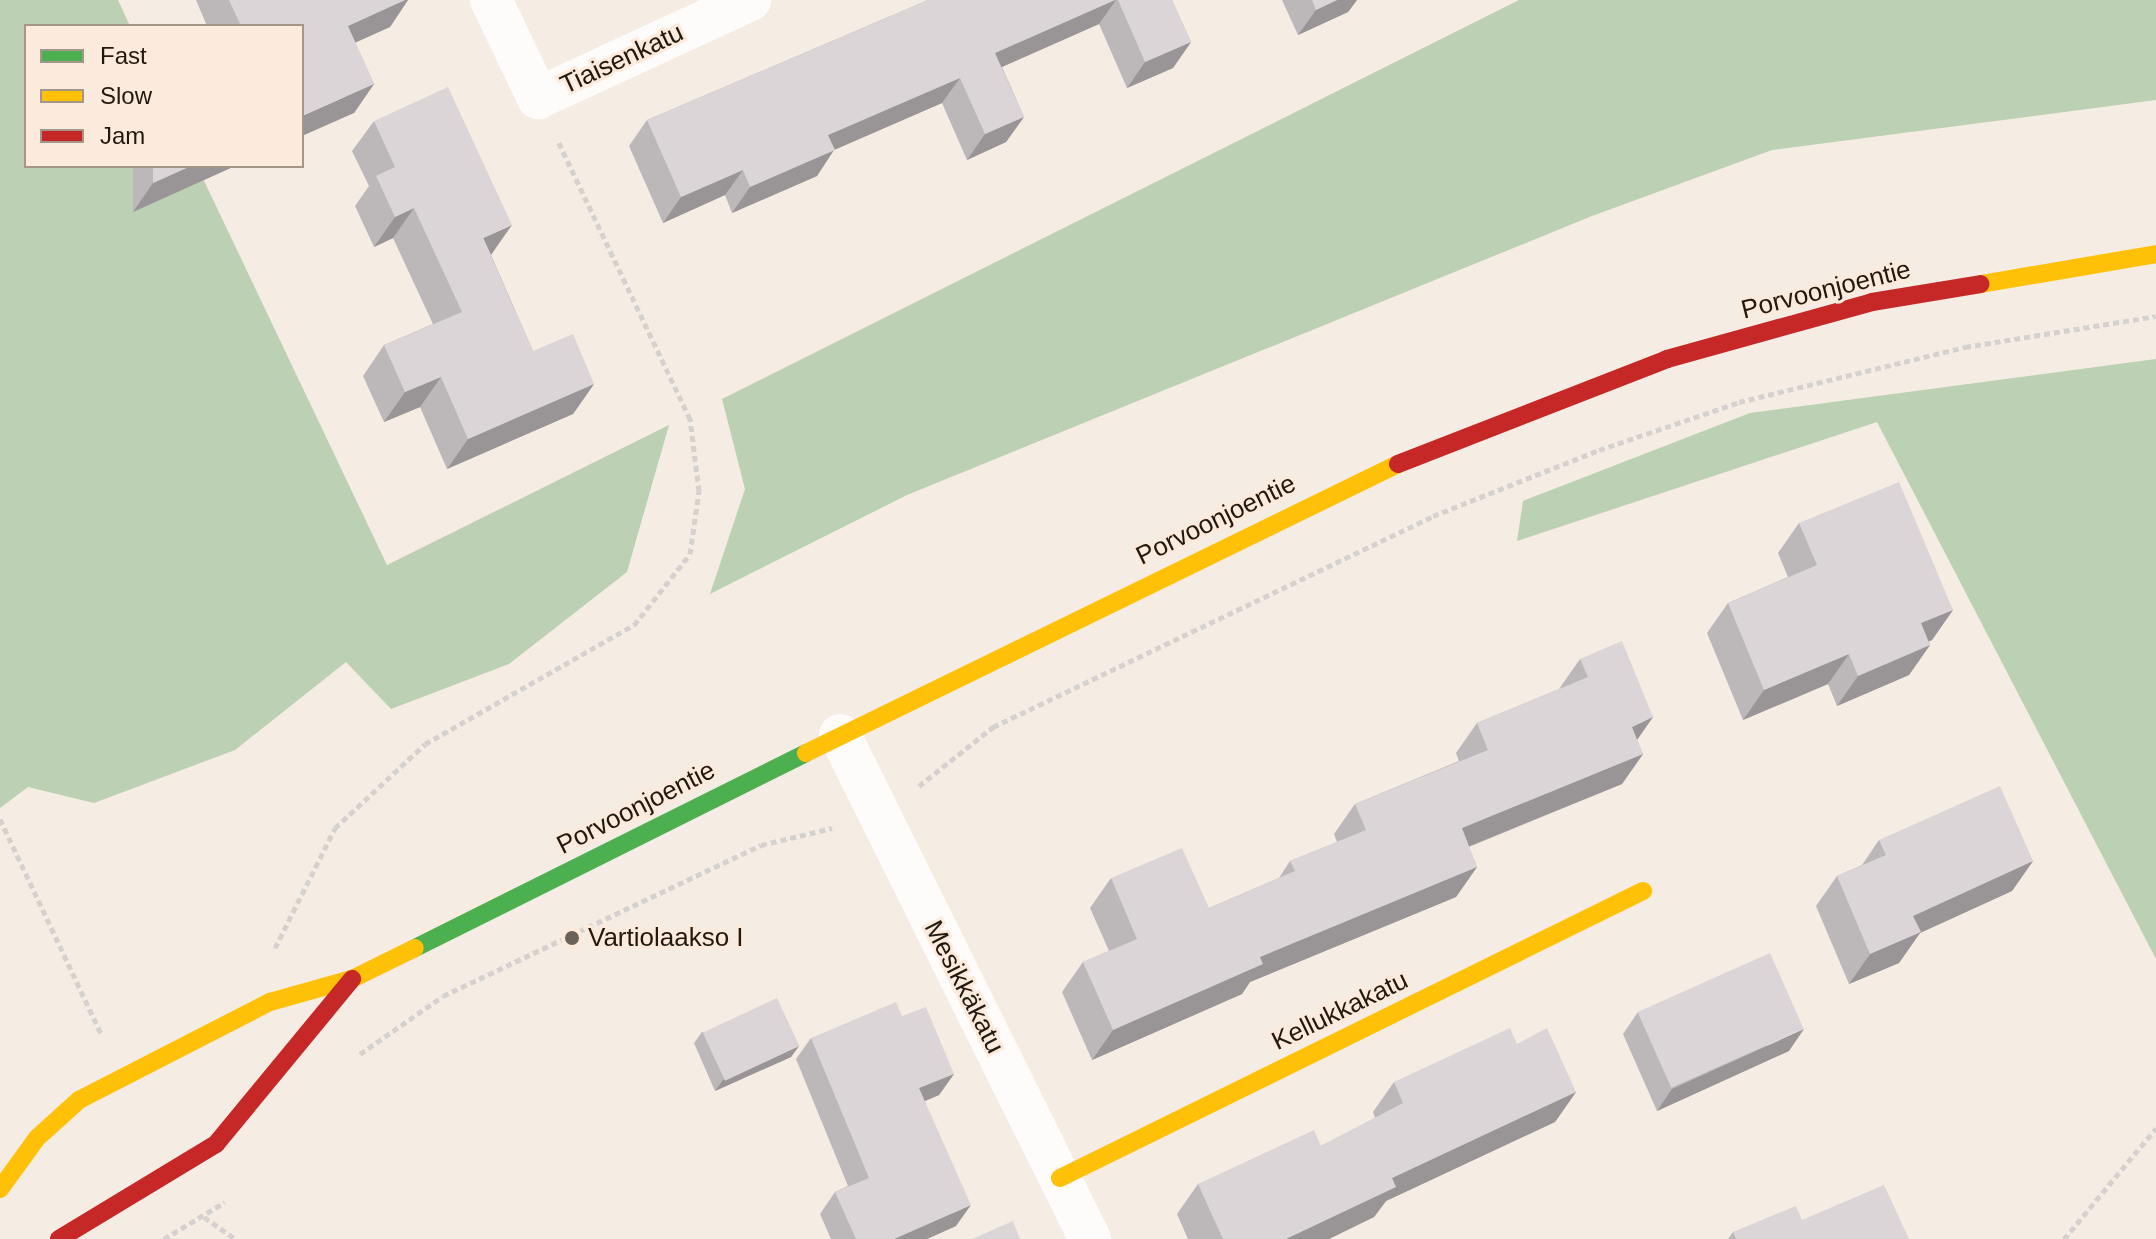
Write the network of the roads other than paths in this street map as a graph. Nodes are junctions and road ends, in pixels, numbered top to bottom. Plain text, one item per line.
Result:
1 (491, 0) edge
2 (750, 0) edge
3 (2156, 254) edge
4 (840, 735) junction
5 (1643, 891) dead end
6 (352, 979) junction
7 (1060, 1178) junction
8 (0, 1189) edge
9 (59, 1239) edge
10 (1090, 1239) edge

1 - 2 street, Tiaisenkatu
3 - 4 street, Porvoonjoentie
4 - 6 street, Porvoonjoentie
4 - 7 street, Mesikkäkatu
5 - 7 street, Kellukkakatu
6 - 8 street, Porvoonjoentie
6 - 9 street, Porvoonjoentie
7 - 10 street, Mesikkäkatu

